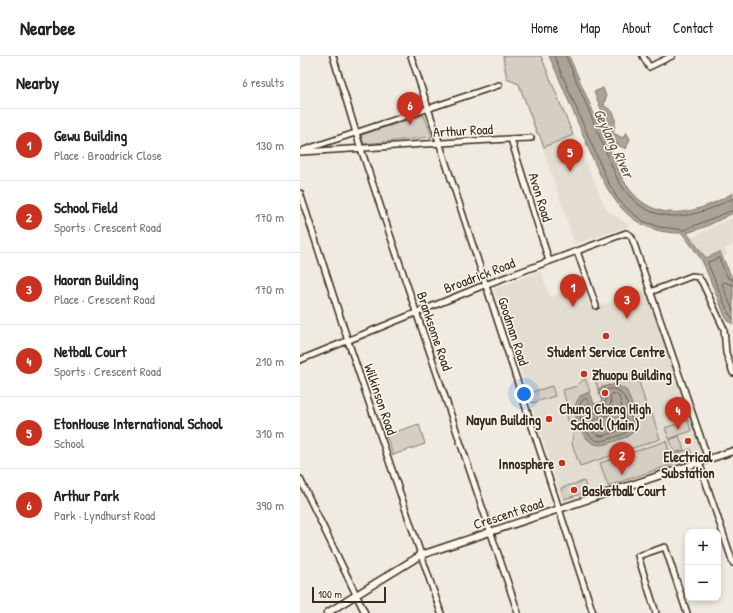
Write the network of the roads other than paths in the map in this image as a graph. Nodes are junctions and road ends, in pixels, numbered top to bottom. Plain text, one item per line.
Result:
1 (333, 56) edge
2 (411, 56) edge
3 (643, 56) edge
4 (672, 56) edge
5 (499, 85) dead end
6 (428, 108) junction
7 (355, 132) junction
8 (531, 138) dead end
9 (511, 139) junction
10 (439, 142) junction
11 (361, 149) junction
12 (300, 152) edge
13 (300, 192) edge
14 (577, 251) junction
15 (549, 261) junction
16 (486, 285) junction
17 (650, 292) junction
18 (596, 306) dead end
19 (416, 313) junction
20 (348, 341) junction
21 (300, 360) edge
22 (733, 373) edge
23 (733, 451) edge
24 (708, 459) junction
25 (698, 462) junction
26 (300, 479) edge
27 (559, 509) junction
28 (491, 531) junction
29 (421, 555) junction
30 (733, 563) edge
31 (356, 595) junction
32 (327, 613) edge
33 (364, 613) edge
34 (441, 613) edge
35 (518, 613) edge
36 (593, 613) edge
37 (656, 613) edge
38 (687, 613) edge

1 - 7 street, Branksome Road
2 - 6 street, Goodman Road
3 - 4 street
5 - 6 street
6 - 7 street
6 - 10 street, Goodman Road
7 - 11 street, Branksome Road
7 - 12 street
8 - 9 street, Arthur Road
9 - 10 street, Arthur Road
9 - 15 street, Avon Road
10 - 11 street, Arthur Road
10 - 16 street, Goodman Road
11 - 12 street, Arthur Road
11 - 19 street, Branksome Road
13 - 20 street, Wilkinson Road
14 - 15 street, Broadrick Road
14 - 17 street, Broadrick Road
14 - 18 street
15 - 16 street, Broadrick Road
16 - 19 street, Broadrick Road
16 - 27 street, Goodman Road
17 - 22 street
17 - 24 street
19 - 20 street, Broadrick Road
19 - 28 street, Branksome Road
20 - 21 street, Broadrick Road
20 - 29 street, Wilkinson Road
23 - 24 street, Crescent Road
24 - 25 street, Crescent Road
25 - 27 street, Crescent Road
25 - 30 street
26 - 31 street
27 - 28 street, Crescent Road
27 - 36 street, Goodman Road
28 - 29 street, Crescent Road
28 - 35 street, Branksome Road
29 - 31 street, Crescent Road
29 - 34 street, Wilkinson Road
31 - 32 street, Crescent Road
31 - 33 street
37 - 38 street

